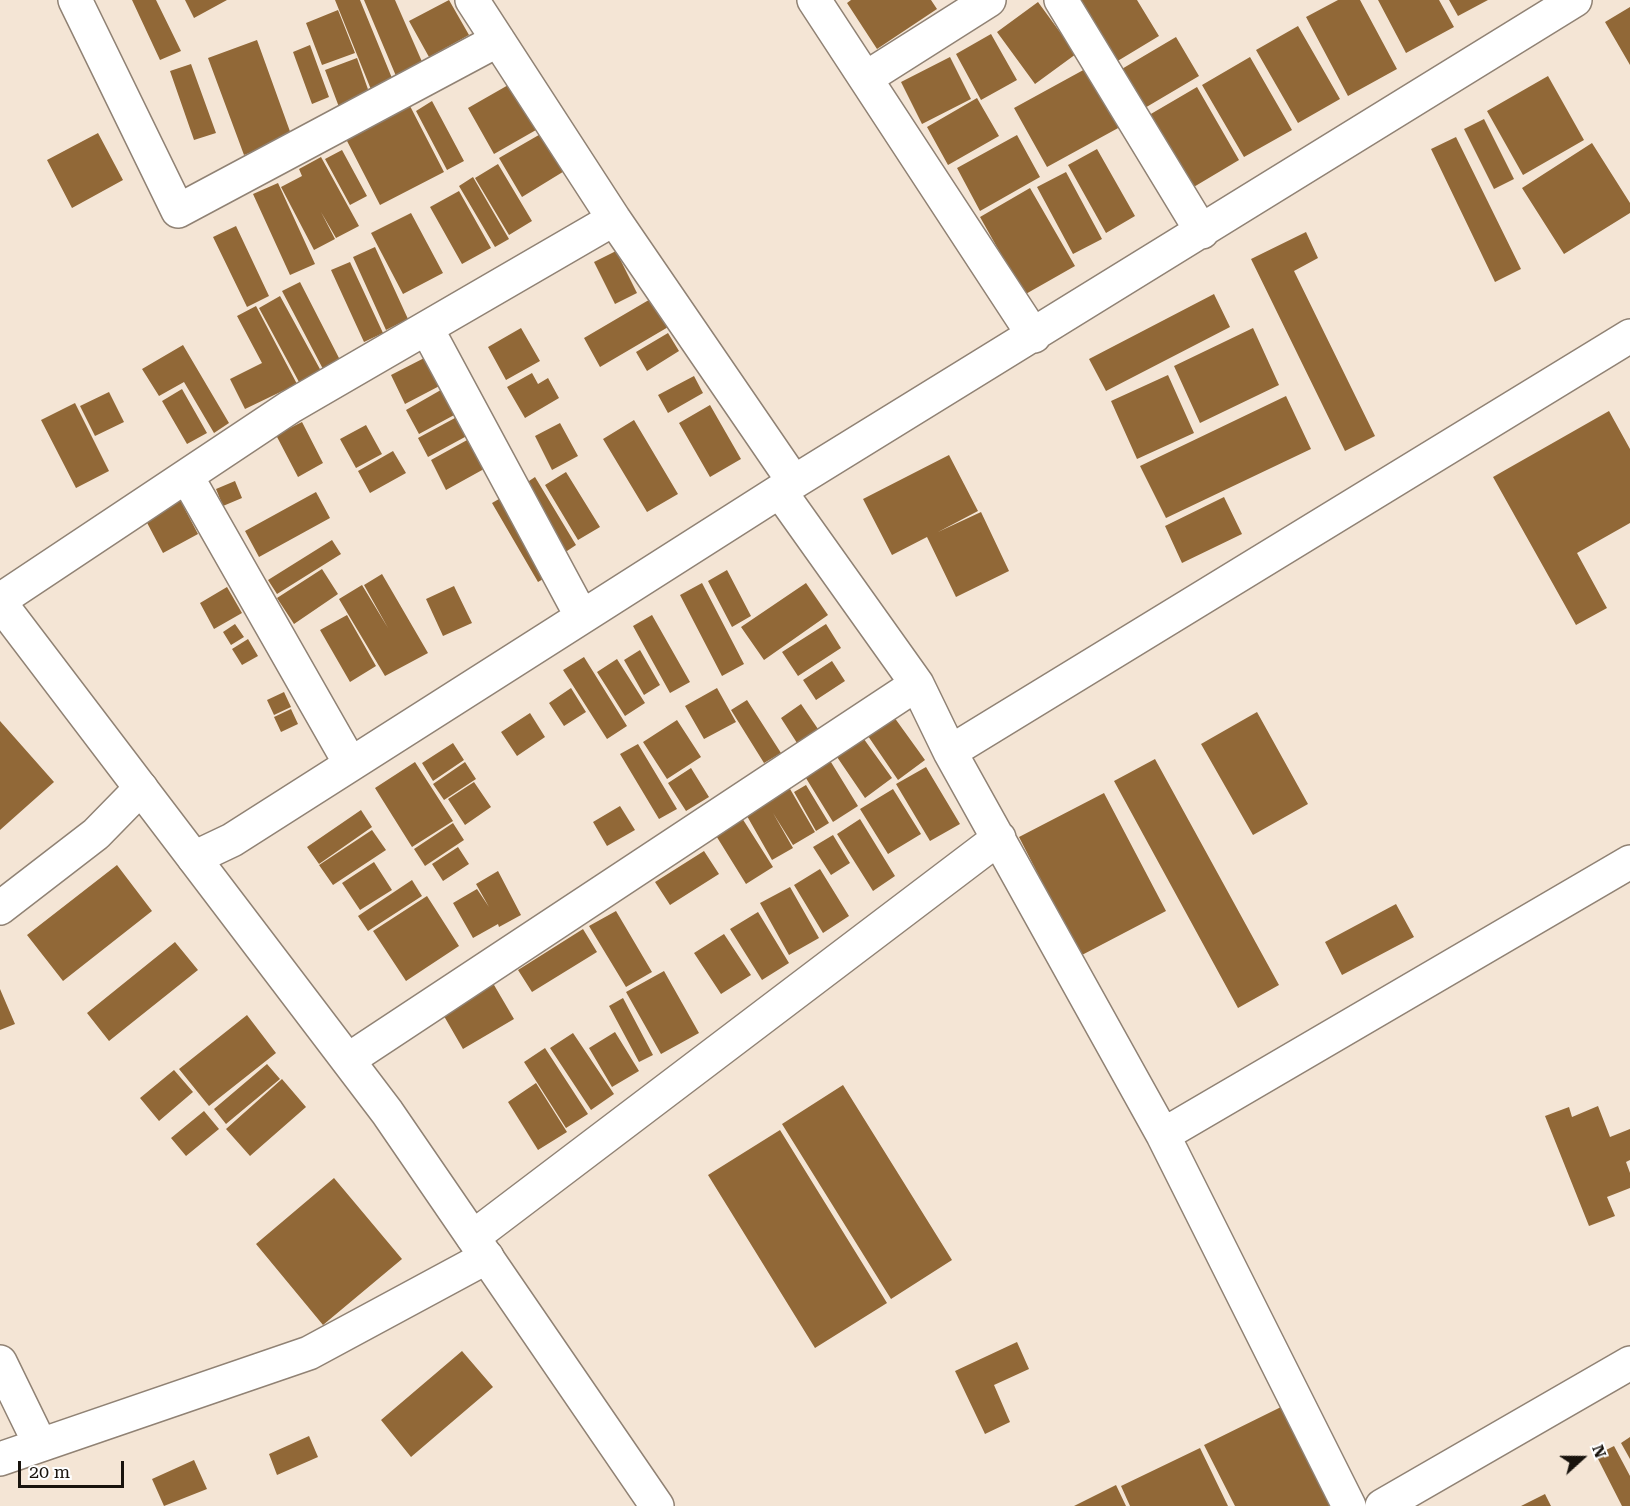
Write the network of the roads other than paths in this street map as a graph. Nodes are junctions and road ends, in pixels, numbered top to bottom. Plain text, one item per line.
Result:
1 (75, 0) edge
2 (472, 0) edge
3 (814, 0) edge
4 (989, 0) edge
5 (1061, 0) edge
6 (1575, 0) edge
7 (498, 40) junction
8 (866, 78) junction
9 (614, 219) junction
10 (1202, 232) junction
11 (427, 329) junction
12 (1034, 336) junction
13 (1630, 336) edge
14 (187, 477) junction
15 (794, 482) junction
16 (0, 602) edge
17 (582, 617) junction
18 (917, 684) junction
19 (950, 752) junction
20 (350, 763) junction
21 (141, 788) junction
22 (999, 838) junction
23 (194, 858) junction
24 (1630, 862) edge
25 (0, 908) edge
26 (348, 1060) junction
27 (1163, 1135) junction
28 (480, 1247) junction
29 (0, 1362) edge
30 (1630, 1363) edge
31 (40, 1444) junction
32 (0, 1459) edge
33 (657, 1506) edge
34 (1349, 1506) edge
35 (1382, 1506) edge

1 - 7 street
2 - 7 street
3 - 8 street
4 - 8 street
5 - 10 street
6 - 10 street
7 - 9 street
8 - 12 street
9 - 11 street
9 - 15 street
10 - 12 street
11 - 14 street
11 - 17 street
12 - 15 street
13 - 19 street
14 - 16 street
14 - 20 street
15 - 17 street
15 - 18 street
16 - 21 street
17 - 20 street
18 - 19 street
18 - 26 street
19 - 22 street
20 - 23 street
21 - 23 street
21 - 25 street
22 - 27 street
22 - 28 street
23 - 26 street
24 - 27 street
26 - 28 street
27 - 34 street
28 - 31 street
28 - 33 street
29 - 31 street
30 - 35 street
31 - 32 street

